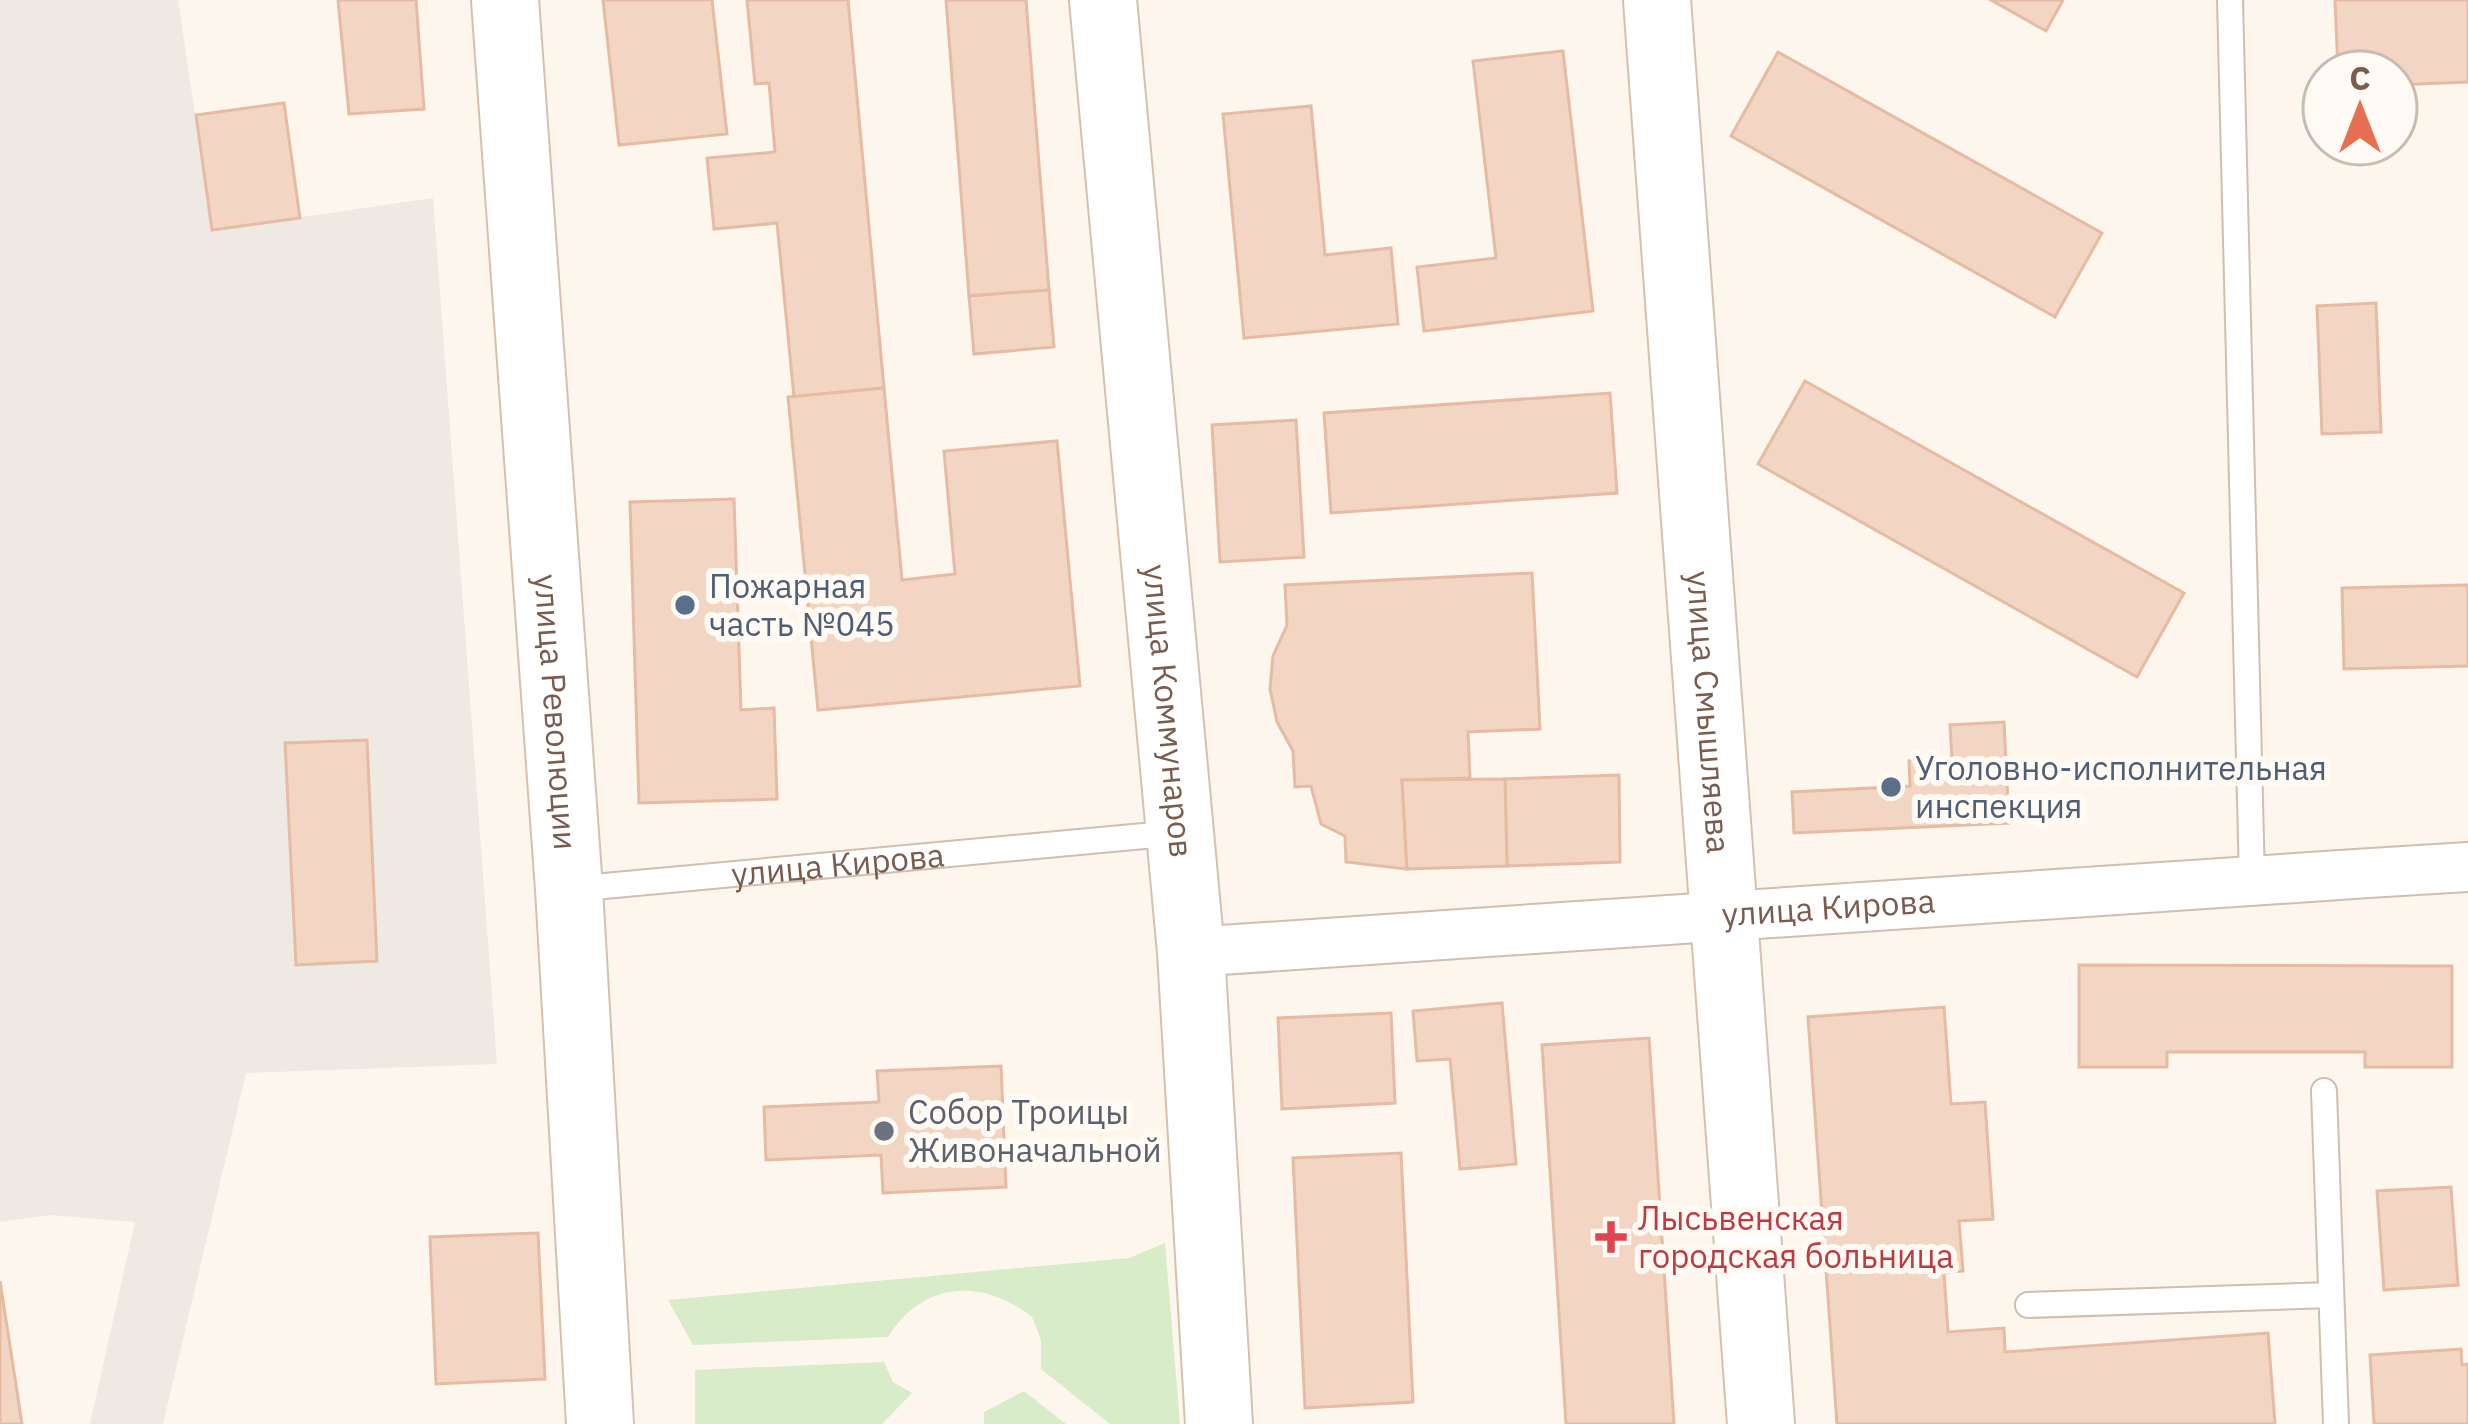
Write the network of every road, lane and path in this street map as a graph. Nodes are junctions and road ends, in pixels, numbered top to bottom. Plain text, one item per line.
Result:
1 (505, 0) edge
2 (1103, 0) edge
3 (1657, 0) edge
4 (2230, 0) edge
5 (1178, 833) junction
6 (2468, 867) edge
7 (2252, 880) junction
8 (569, 890) junction
9 (1725, 912) junction
10 (1191, 952) junction
11 (2324, 1090) dead end
12 (2331, 1295) junction
13 (2028, 1305) dead end
14 (600, 1424) edge
15 (1219, 1424) edge
16 (1761, 1424) edge
17 (2336, 1424) edge

1 - 8 street, улица Революции
2 - 5 street, улица Коммунаров
3 - 9 street, улица Смышляева
4 - 7 lane
5 - 8 lane, улица Кирова
5 - 10 street, улица Коммунаров
6 - 7 street, улица Кирова
7 - 9 street, улица Кирова
8 - 14 street, улица Революции
9 - 10 street, улица Кирова
9 - 16 street, улица Смышляева
10 - 15 street, улица Коммунаров
11 - 12 lane
12 - 13 lane
12 - 17 lane

